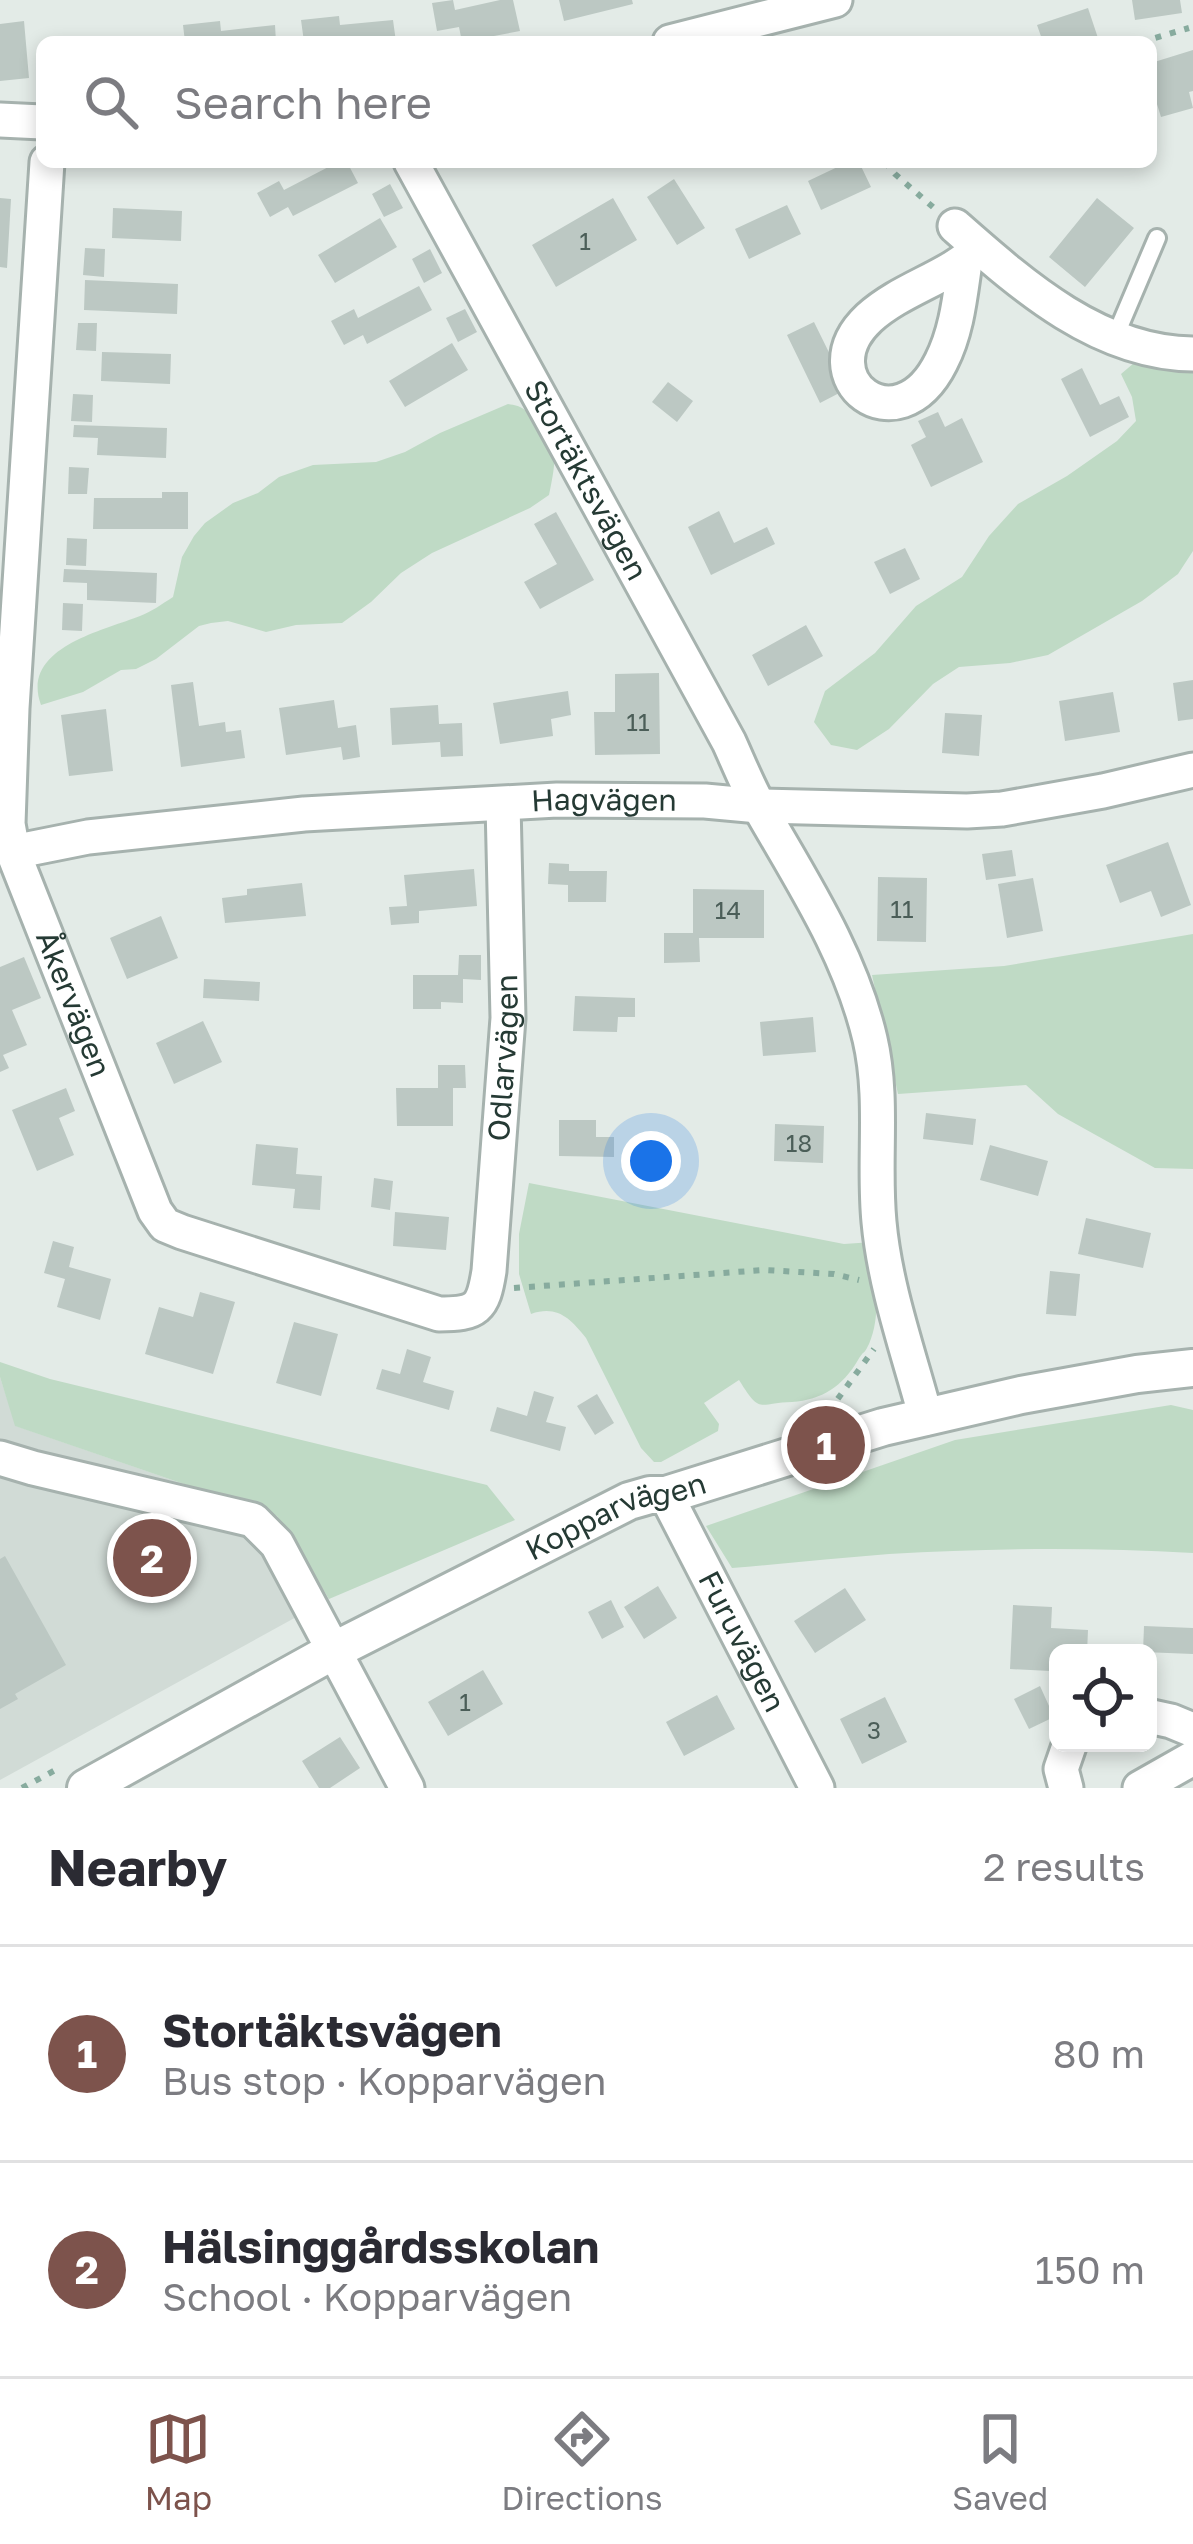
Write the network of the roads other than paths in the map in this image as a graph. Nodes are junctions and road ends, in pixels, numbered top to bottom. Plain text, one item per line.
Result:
1 (835, 0) edge
2 (694, 36) edge
3 (0, 120) edge
4 (36, 122) edge
5 (47, 168) edge
6 (415, 168) edge
7 (1157, 238) dead end
8 (966, 245) road end
9 (1115, 337) junction
10 (1193, 354) edge
11 (1193, 770) edge
12 (503, 804) junction
13 (759, 806) junction
14 (13, 852) junction
15 (481, 1299) joint
16 (1193, 1368) edge
17 (926, 1418) junction
18 (0, 1458) edge
19 (666, 1495) junction
20 (335, 1650) junction
21 (1157, 1718) edge
22 (1193, 1730) edge
23 (1067, 1752) edge
24 (1193, 1759) edge
25 (86, 1788) edge
26 (406, 1788) edge
27 (817, 1788) edge
28 (1066, 1788) edge
29 (1140, 1788) edge

1 - 2 street
3 - 4 street
5 - 14 street, Åkervägen
6 - 13 street, Stortäktsvägen
7 - 9 lane
8 - 9 street
9 - 10 street
11 - 13 street, Hagvägen
12 - 13 street, Hagvägen
12 - 14 street, Hagvägen
12 - 15 street, Odlarvägen
13 - 17 street, Stortäktsvägen
14 - 15 street, Åkervägen
16 - 17 street, Kopparvägen
17 - 19 street, Kopparvägen
18 - 20 street
19 - 20 street, Kopparvägen
19 - 27 street, Furuvägen
20 - 25 street, Kopparvägen
20 - 26 street
21 - 22 street
23 - 28 street
24 - 29 street

